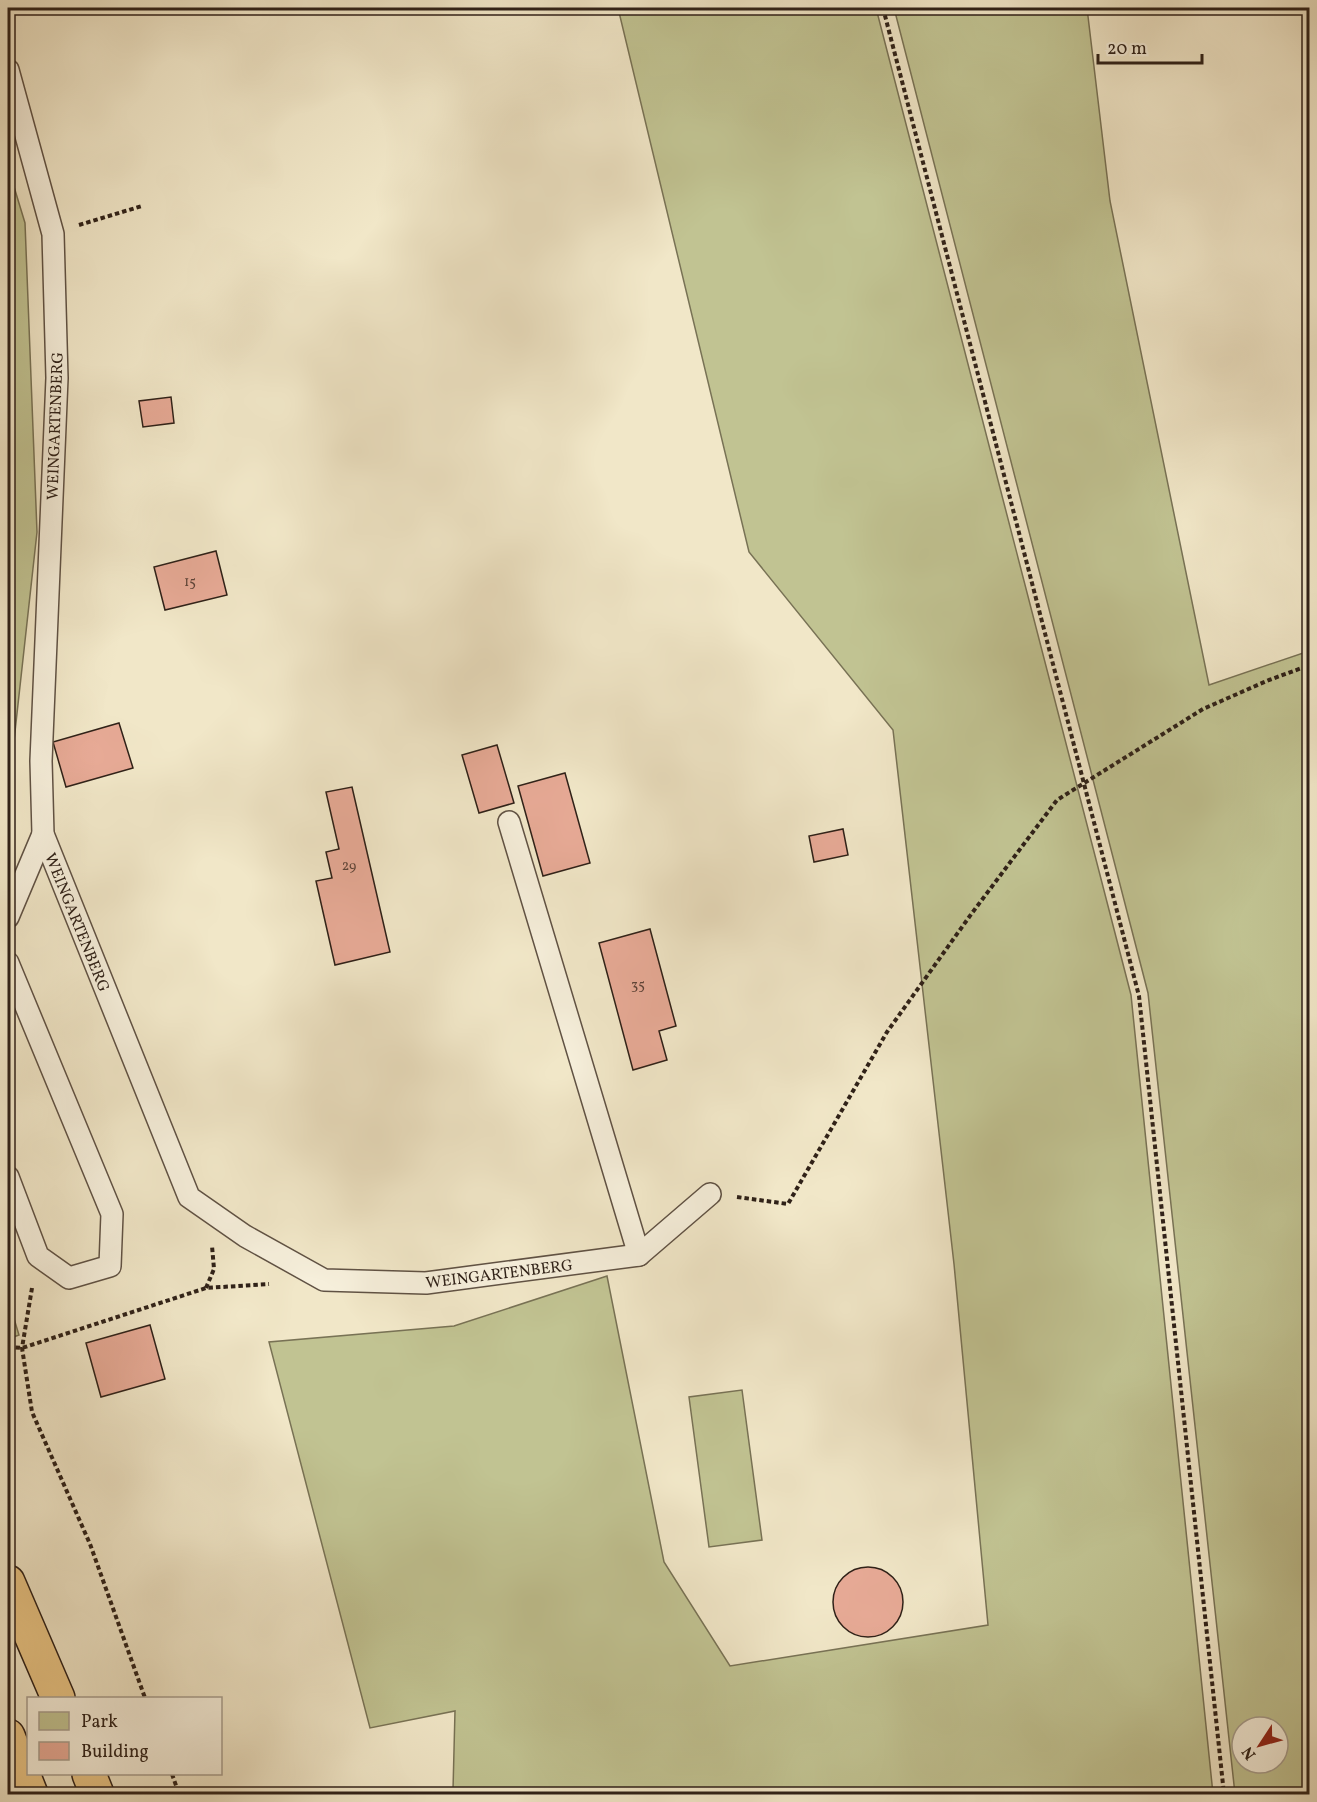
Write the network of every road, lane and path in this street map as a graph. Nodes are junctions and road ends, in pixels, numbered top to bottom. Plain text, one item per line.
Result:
1 (883, 8) edge
2 (8, 70) edge
3 (142, 206) dead end
4 (53, 234) junction
5 (1310, 665) edge
6 (1085, 781) junction
7 (509, 822) dead end
8 (42, 834) junction
9 (8, 918) edge
10 (8, 963) edge
11 (8, 1177) edge
12 (710, 1194) joint
13 (38, 1256) junction
14 (639, 1256) junction
15 (324, 1280) junction
16 (8, 1347) edge
17 (22, 1348) junction
18 (8, 1582) edge
19 (58, 1697) edge
20 (145, 1697) edge
21 (8, 1736) edge
22 (90, 1775) edge
23 (173, 1775) edge
24 (31, 1794) edge
25 (97, 1794) edge
26 (179, 1794) edge
27 (1224, 1794) edge

1 - 6 path
2 - 4 lane, WEINGARTENBERG
3 - 4 path
4 - 8 lane, WEINGARTENBERG
5 - 6 path
6 - 12 path
6 - 27 path
7 - 14 lane
8 - 9 lane
8 - 15 lane, WEINGARTENBERG
10 - 13 lane
11 - 13 lane
12 - 14 lane
13 - 17 path
14 - 15 lane, WEINGARTENBERG
15 - 17 path
16 - 17 path
17 - 20 path
18 - 19 highway
21 - 24 highway
22 - 25 highway
23 - 26 path

